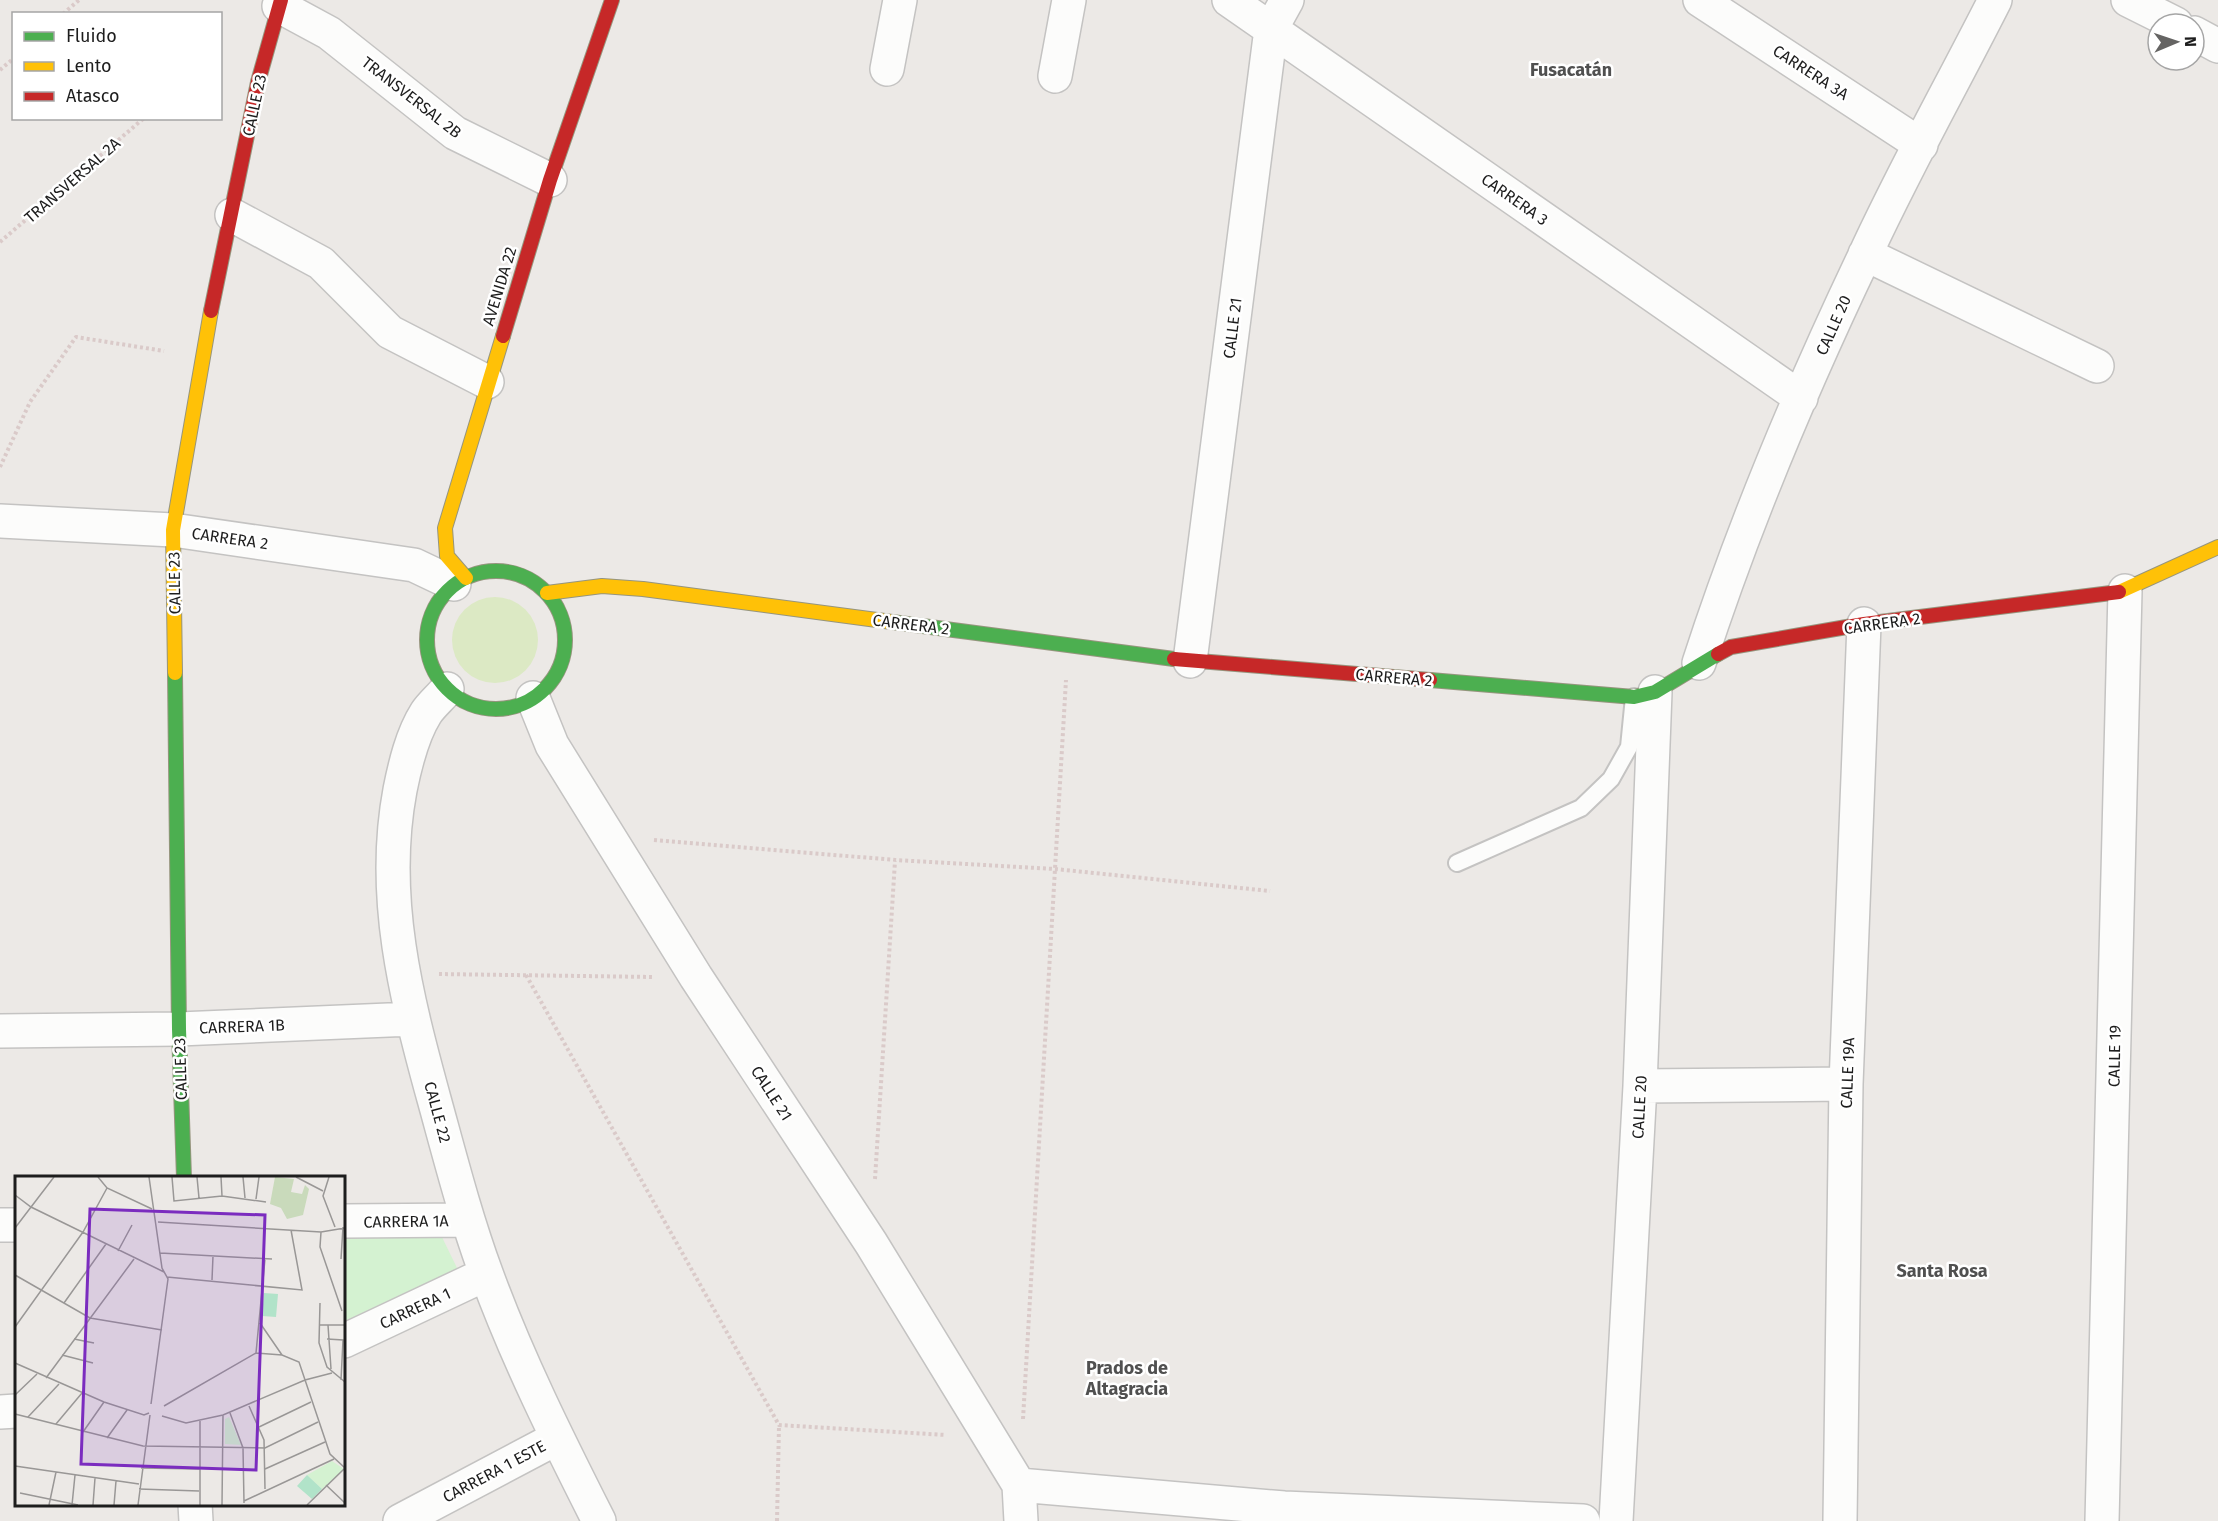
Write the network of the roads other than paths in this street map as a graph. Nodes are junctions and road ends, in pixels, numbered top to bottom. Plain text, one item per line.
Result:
1 (612, 0) edge
2 (900, 0) edge
3 (1069, 0) edge
4 (1229, 0) edge
5 (1287, 0) edge
6 (1700, 0) edge
7 (1995, 0) edge
8 (2128, 0) edge
9 (280, 3) edge
10 (2152, 12) edge
11 (1271, 29) junction
12 (887, 69) dead end
13 (1055, 76) dead end
14 (1921, 145) junction
15 (550, 180) junction
16 (232, 215) junction
17 (1865, 254) junction
18 (2097, 366) dead end
19 (487, 382) junction
20 (1801, 398) junction
21 (0, 521) edge
22 (173, 530) junction
23 (2218, 547) edge
24 (460, 581) junction
25 (2125, 591) junction
26 (548, 593) junction
27 (1864, 624) junction
28 (1190, 661) junction
29 (1700, 663) junction
30 (447, 689) junction
31 (1645, 695) junction
32 (533, 698) junction
33 (1457, 863) dead end
34 (412, 1019) junction
35 (179, 1029) junction
36 (0, 1031) edge
37 (1846, 1084) junction
38 (1640, 1086) junction
39 (184, 1176) edge
40 (468, 1220) junction
41 (345, 1221) edge
42 (486, 1274) junction
43 (345, 1341) edge
44 (15, 1411) edge
45 (0, 1412) edge
46 (557, 1438) junction
47 (1019, 1485) junction
48 (195, 1506) edge
49 (1275, 1514) edge
50 (196, 1521) edge
51 (400, 1521) edge
52 (598, 1521) edge
53 (1021, 1521) edge
54 (1582, 1521) edge
55 (1616, 1521) edge
56 (1840, 1521) edge
57 (2102, 1521) edge

1 - 15 street, AVENIDA 22
2 - 12 street
3 - 13 street
4 - 11 street, CARRERA 3
5 - 11 street, CALLE 21
6 - 14 street, CARRERA 3A
7 - 14 street, CALLE 20
8 - 10 street
9 - 15 street, TRANSVERSAL 2B
9 - 16 street, CALLE 23
11 - 20 street, CARRERA 3
11 - 28 street, CALLE 21
14 - 17 street, CALLE 20
15 - 19 street, AVENIDA 22
16 - 19 street
16 - 22 street, CALLE 23
17 - 18 street
17 - 20 street, CALLE 20
19 - 24 street, AVENIDA 22
20 - 29 street, CALLE 20
21 - 22 street, CARRERA 2
22 - 24 street, CARRERA 2
22 - 35 street, CALLE 23
23 - 25 street, CARRERA 2
24 - 26 street
24 - 30 street
25 - 27 street, CARRERA 2
25 - 57 street, CALLE 19
26 - 28 street, CARRERA 2
26 - 32 street
27 - 29 street, CARRERA 2
27 - 37 street, CALLE 19A
28 - 31 street, CARRERA 2
29 - 31 street, CARRERA 2
30 - 32 street
30 - 34 street, CALLE 22
31 - 33 lane
31 - 38 street, CALLE 20
32 - 47 street, CALLE 21
34 - 35 street, CARRERA 1B
34 - 40 street, CALLE 22
35 - 36 street, CARRERA 1B
35 - 39 street, CALLE 23
37 - 38 street
37 - 56 street, CALLE 19A
38 - 55 street, CALLE 20
40 - 41 street, CARRERA 1A
40 - 42 street, CALLE 22
42 - 43 street, CARRERA 1
42 - 46 street, CALLE 22
44 - 45 street
46 - 51 street, CARRERA 1 ESTE
46 - 52 street, CALLE 22
47 - 49 street
47 - 53 street
48 - 50 street
49 - 54 street

